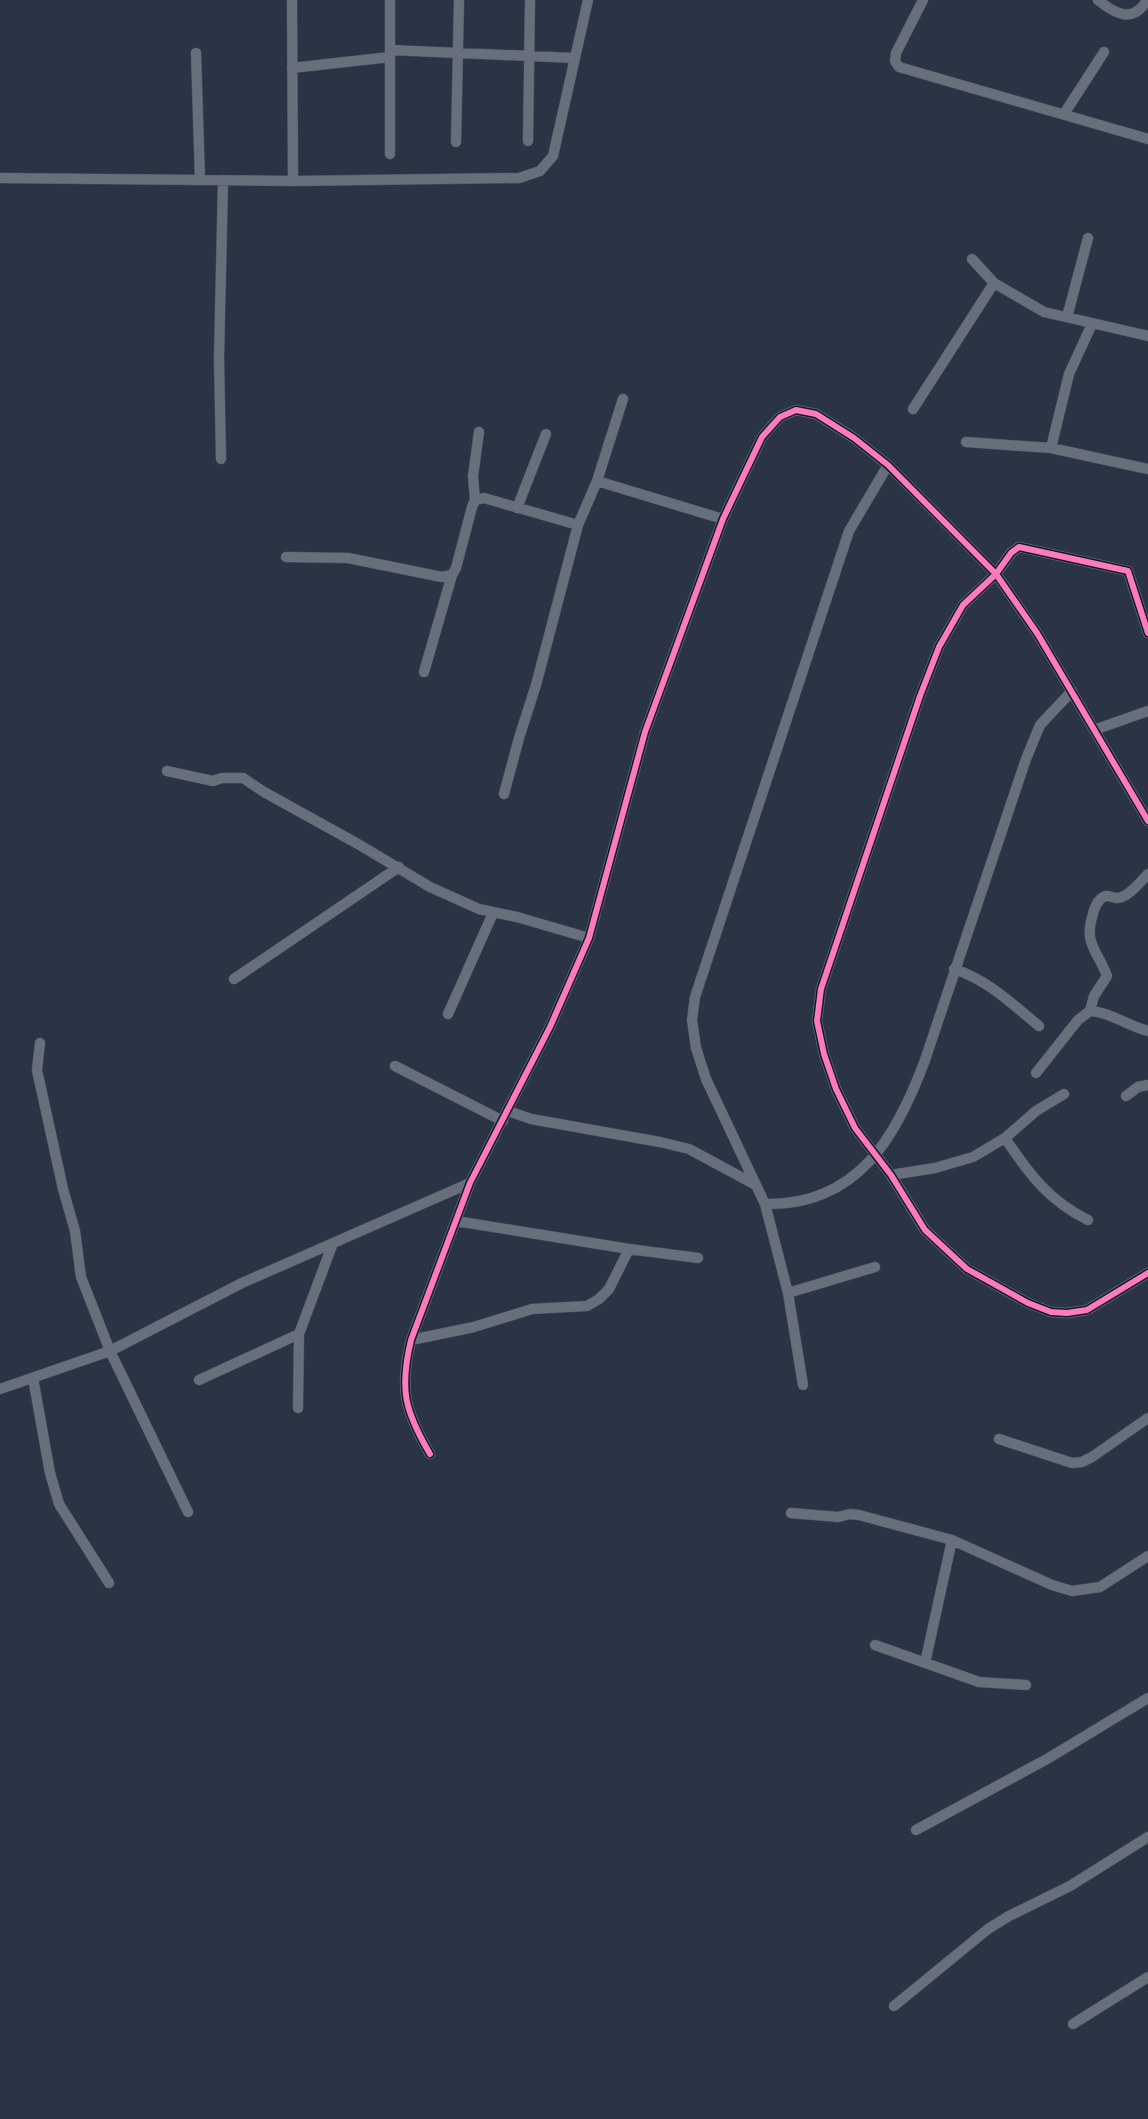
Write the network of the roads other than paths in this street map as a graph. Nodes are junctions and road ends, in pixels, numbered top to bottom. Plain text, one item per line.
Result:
1 (292, 0) edge
2 (390, 0) edge
3 (459, 0) edge
4 (530, 0) edge
5 (588, 0) edge
6 (923, 0) edge
7 (1098, 0) edge
8 (1147, 0) edge
9 (458, 52) junction
10 (1104, 52) dead end
11 (196, 53) dead end
12 (390, 54) junction
13 (529, 55) junction
14 (576, 58) junction
15 (292, 68) junction
16 (1064, 114) junction
17 (1148, 139) edge
18 (528, 141) dead end
19 (456, 142) dead end
20 (390, 154) dead end
21 (0, 178) edge
22 (200, 180) junction
23 (224, 180) junction
24 (293, 181) junction
25 (1088, 238) dead end
26 (972, 259) dead end
27 (994, 283) junction
28 (1067, 317) junction
29 (1092, 324) junction
30 (1148, 336) edge
31 (623, 399) dead end
32 (913, 409) dead end
33 (479, 432) dead end
34 (546, 434) dead end
35 (966, 442) dead end
36 (1051, 448) junction
37 (221, 459) dead end
38 (888, 465) junction
39 (1148, 469) edge
40 (597, 481) junction
41 (475, 500) junction
42 (517, 508) junction
43 (723, 519) junction
44 (578, 525) junction
45 (286, 557) dead end
46 (996, 574) junction
47 (452, 575) junction
48 (1148, 633) edge
49 (424, 672) dead end
50 (1072, 691) junction
51 (1148, 711) edge
52 (1094, 730) junction
53 (167, 772) dead end
54 (504, 794) dead end
55 (1148, 821) edge
56 (399, 867) junction
57 (1148, 874) edge
58 (493, 913) junction
59 (589, 938) junction
60 (954, 969) junction
61 (234, 979) dead end
62 (1090, 1011) junction
63 (448, 1014) dead end
64 (1039, 1026) dead end
65 (1148, 1031) edge
66 (40, 1043) dead end
67 (395, 1066) dead end
68 (1036, 1073) dead end
69 (1148, 1085) edge
70 (1064, 1094) dead end
71 (1126, 1096) dead end
72 (505, 1116) junction
73 (1006, 1138) junction
74 (876, 1156) junction
75 (891, 1175) junction
76 (470, 1184) junction
77 (754, 1184) junction
78 (765, 1204) junction
79 (1088, 1220) dead end
80 (456, 1221) junction
81 (334, 1243) junction
82 (629, 1249) junction
83 (698, 1258) dead end
84 (875, 1267) dead end
85 (1148, 1273) edge
86 (788, 1293) junction
87 (299, 1334) junction
88 (411, 1340) junction
89 (110, 1351) junction
90 (33, 1378) junction
91 (199, 1380) dead end
92 (803, 1385) dead end
93 (0, 1389) edge
94 (298, 1408) dead end
95 (1148, 1418) edge
96 (999, 1439) dead end
97 (430, 1454) dead end
98 (188, 1512) dead end
99 (791, 1513) dead end
100 (952, 1540) junction
101 (1148, 1556) edge
102 (109, 1583) dead end
103 (875, 1645) dead end
104 (925, 1663) junction
105 (1026, 1685) dead end
106 (1148, 1698) edge
107 (916, 1830) dead end
108 (1148, 1838) edge
109 (1148, 1977) edge
110 (894, 2006) dead end
111 (1073, 2024) dead end

1 - 15 street
2 - 12 street
3 - 9 street
4 - 13 street
5 - 14 street
6 - 16 street
7 - 8 street
9 - 12 street
9 - 13 street
9 - 19 street
10 - 16 street
11 - 22 street
12 - 15 street
12 - 20 street
13 - 14 street
13 - 18 street
14 - 24 street
15 - 24 street
16 - 17 street
21 - 22 street
22 - 23 street
23 - 24 street
23 - 37 street
25 - 28 street
26 - 27 street
27 - 28 street
27 - 32 street
28 - 29 street
29 - 30 street
29 - 36 street
31 - 40 street
33 - 41 street
34 - 42 street
35 - 36 street
36 - 39 street
38 - 43 street
38 - 46 street
38 - 77 street
40 - 43 street
40 - 44 street
41 - 42 street
41 - 47 street
42 - 44 street
43 - 59 street
44 - 54 street
45 - 47 street
46 - 48 street
46 - 50 street
46 - 74 street
47 - 49 street
50 - 52 street
50 - 60 street
51 - 52 street
52 - 55 street
53 - 56 street
56 - 58 street
56 - 61 street
57 - 62 street
58 - 59 street
58 - 63 street
59 - 72 street
60 - 64 street
60 - 74 street
62 - 65 street
62 - 68 street
66 - 89 street
67 - 72 street
69 - 71 street
70 - 73 street
72 - 76 street
72 - 77 street
73 - 75 street
73 - 79 street
74 - 75 street
74 - 78 street
75 - 85 street
76 - 80 street
76 - 81 street
77 - 78 street
78 - 86 street
80 - 82 street
80 - 88 street
81 - 87 street
81 - 89 street
82 - 83 street
82 - 88 street
84 - 86 street
86 - 92 street
87 - 91 street
87 - 94 street
88 - 97 street
89 - 90 street
89 - 98 street
90 - 93 street
90 - 102 street
95 - 96 street
99 - 100 street
100 - 101 street
100 - 104 street
103 - 104 street
104 - 105 street
106 - 107 street
108 - 110 street
109 - 111 street

